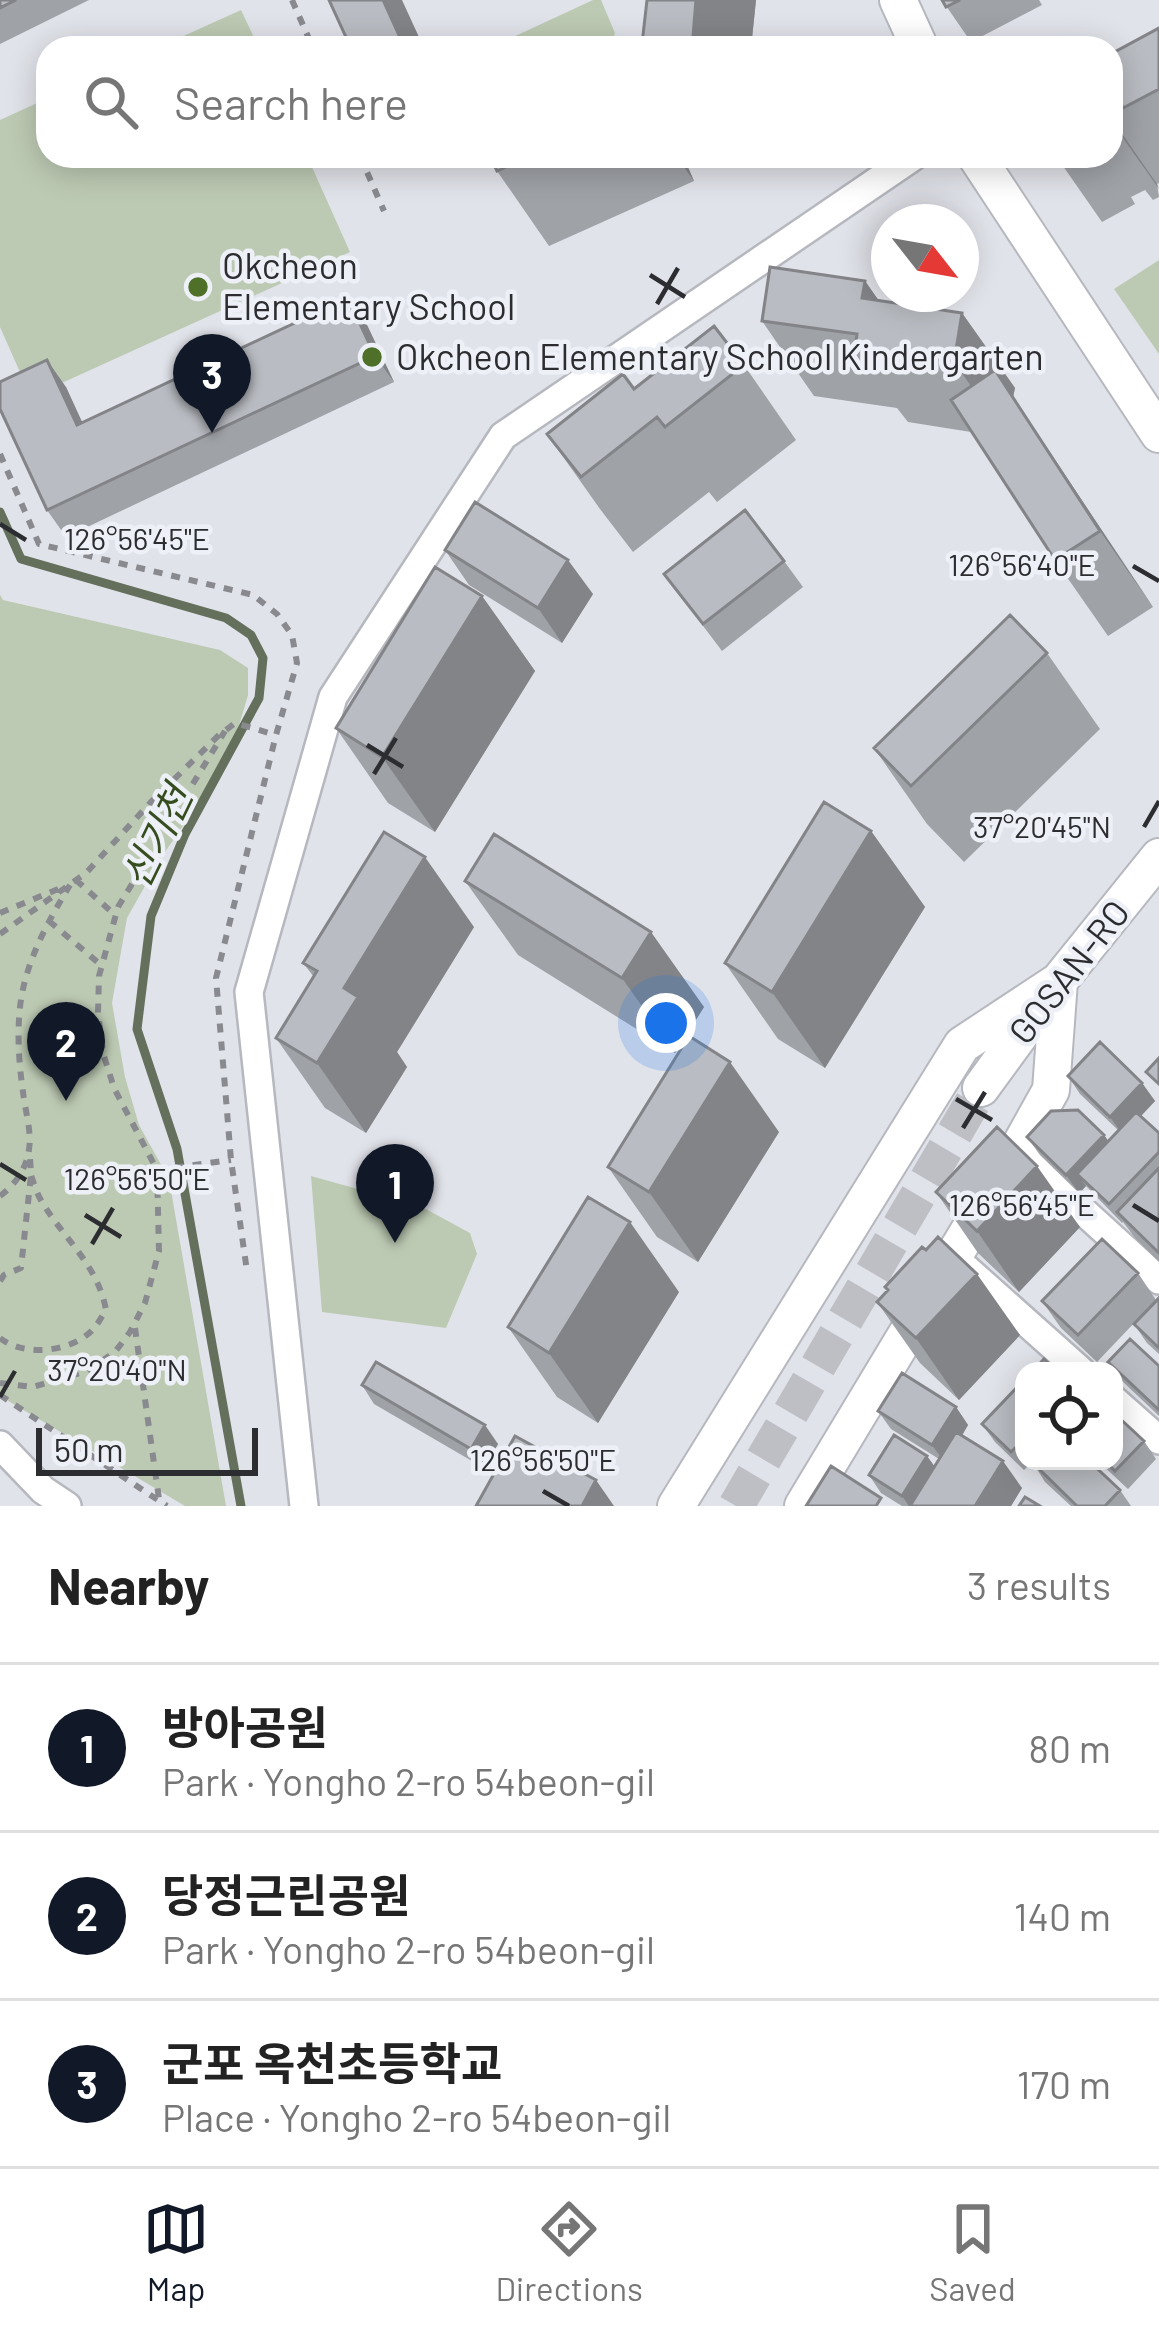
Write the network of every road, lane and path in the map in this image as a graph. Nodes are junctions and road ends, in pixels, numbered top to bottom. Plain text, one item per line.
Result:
1 (292, 0) edge
2 (898, 0) edge
3 (308, 36) edge
4 (914, 36) edge
5 (365, 168) edge
6 (896, 168) edge
7 (984, 168) edge
8 (384, 211) dead end
9 (1159, 434) edge
10 (0, 454) edge
11 (225, 731) junction
12 (276, 735) junction
13 (1159, 857) edge
14 (74, 882) junction
15 (0, 913) edge
16 (115, 916) junction
17 (49, 921) junction
18 (0, 934) edge
19 (100, 965) junction
20 (1059, 981) junction
21 (981, 1088) tunnel mouth
22 (30, 1147) junction
23 (1017, 1151) junction
24 (231, 1160) junction
25 (157, 1170) junction
26 (31, 1175) junction
27 (0, 1196) edge
28 (953, 1257) junction
29 (248, 1270) dead end
30 (1159, 1280) edge
31 (0, 1281) edge
32 (134, 1324) junction
33 (0, 1338) edge
34 (1071, 1362) edge
35 (0, 1383) edge
36 (0, 1396) edge
37 (1123, 1408) edge
38 (1159, 1440) edge
39 (0, 1445) edge
40 (0, 1482) edge
41 (55, 1498) edge
42 (163, 1504) edge
43 (304, 1506) edge
44 (676, 1506) edge
45 (803, 1506) edge

1 - 3 path
2 - 4 street
5 - 8 path
6 - 43 street
7 - 9 street
10 - 12 path
11 - 12 path
11 - 14 path
11 - 16 path
12 - 24 path
13 - 20 street, GOSAN-RO
14 - 15 path
14 - 16 path
14 - 17 path
14 - 18 path
16 - 19 path
17 - 19 path
17 - 22 path
19 - 25 path
20 - 21 street, GOSAN-RO
20 - 23 street
20 - 44 street
22 - 26 path
22 - 27 path
23 - 28 street
23 - 30 street
24 - 25 path
24 - 29 path
25 - 32 path
26 - 31 path
26 - 33 path
28 - 34 street
28 - 45 street
32 - 35 path
32 - 42 path
36 - 42 path
37 - 38 street
39 - 41 street
40 - 41 street

